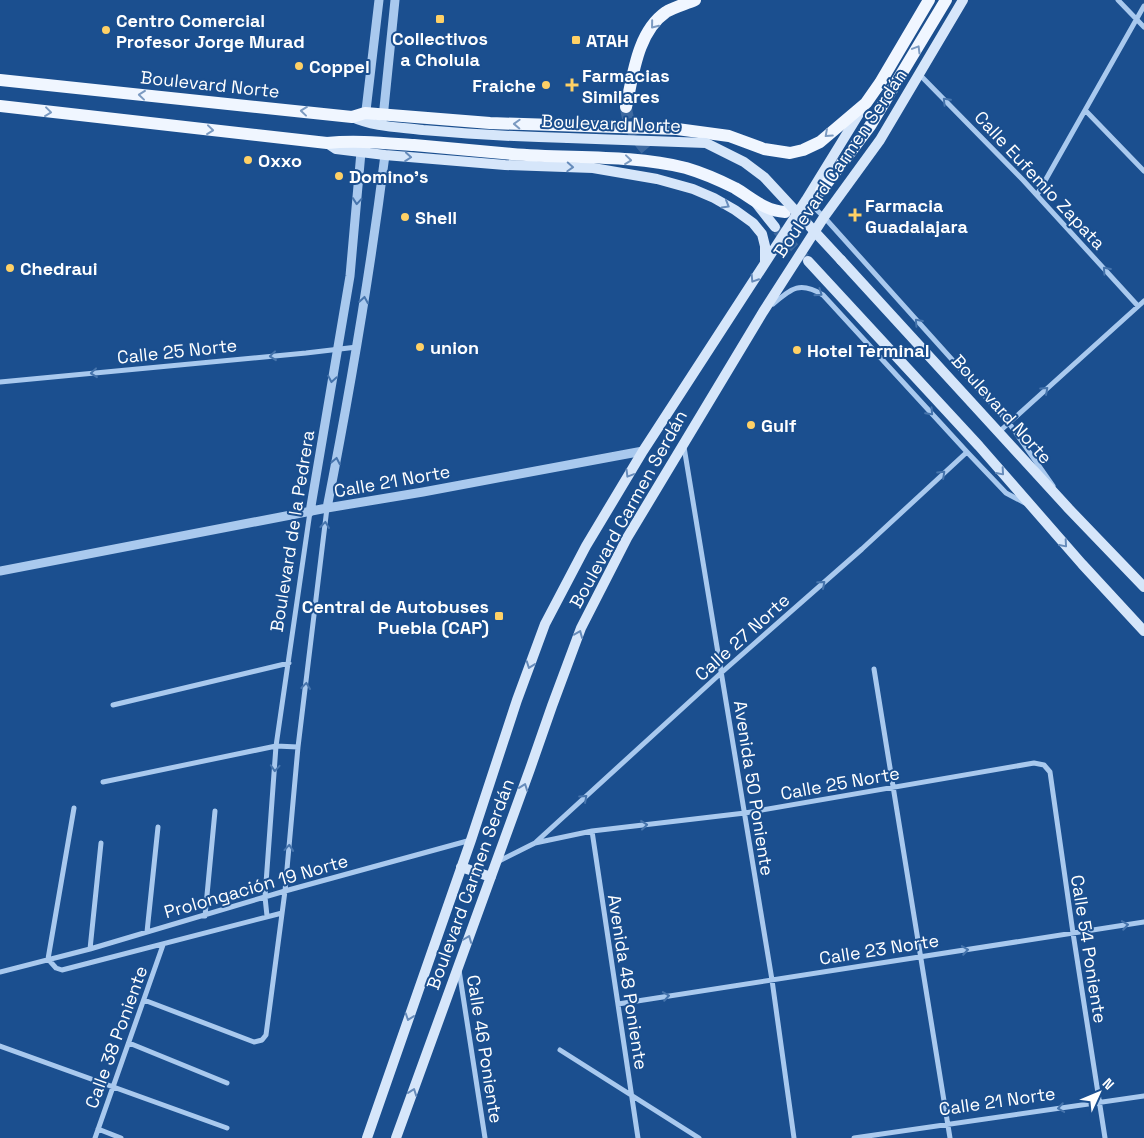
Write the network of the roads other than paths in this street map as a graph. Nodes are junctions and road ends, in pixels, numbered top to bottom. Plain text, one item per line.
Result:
1 (379, 0) edge
2 (395, 0) edge
3 (695, 0) edge
4 (929, 0) edge
5 (946, 0) edge
6 (963, 0) edge
7 (1118, 0) edge
8 (1144, 6) edge
9 (1137, 19) junction
10 (1144, 27) edge
11 (920, 74) junction
12 (0, 80) edge
13 (866, 103) junction
14 (0, 106) edge
15 (626, 107) tunnel mouth
16 (1085, 110) junction
17 (365, 118) junction
18 (383, 120) junction
19 (326, 143) junction
20 (361, 152) junction
21 (650, 154) tunnel mouth
22 (385, 155) junction
23 (664, 164) junction
24 (1144, 171) edge
25 (821, 191) dead end
26 (1037, 195) junction
27 (754, 200) junction
28 (806, 200) junction
29 (786, 212) dead end
30 (824, 218) junction
31 (774, 227) tunnel mouth
32 (808, 261) tunnel mouth
33 (765, 262) junction
34 (1144, 301) edge
35 (1138, 306) junction
36 (762, 312) junction
37 (356, 347) junction
38 (337, 350) junction
39 (0, 382) edge
40 (1009, 423) junction
41 (1000, 431) junction
42 (683, 444) junction
43 (643, 451) junction
44 (967, 452) junction
45 (1032, 507) junction
46 (327, 508) junction
47 (1069, 509) junction
48 (310, 512) junction
49 (0, 571) edge
50 (1144, 587) edge
51 (1144, 631) edge
52 (289, 663) junction
53 (874, 669) dead end
54 (721, 673) junction
55 (113, 705) dead end
56 (276, 746) junction
57 (298, 747) junction
58 (1044, 765) joint
59 (103, 782) dead end
60 (892, 787) junction
61 (74, 808) dead end
62 (215, 811) dead end
63 (745, 813) junction
64 (158, 827) dead end
65 (592, 831) junction
66 (471, 840) junction
67 (102, 843) dead end
68 (535, 843) junction
69 (496, 862) junction
70 (462, 868) junction
71 (491, 877) junction
72 (285, 891) junction
73 (265, 897) junction
74 (282, 913) junction
75 (205, 916) junction
76 (266, 916) junction
77 (1144, 922) edge
78 (146, 932) junction
79 (1073, 933) junction
80 (163, 945) junction
81 (90, 949) junction
82 (921, 956) junction
83 (48, 959) junction
84 (458, 965) junction
85 (0, 972) edge
86 (772, 980) junction
87 (144, 1000) junction
88 (618, 1004) junction
89 (129, 1043) junction
90 (0, 1046) edge
91 (560, 1050) dead end
92 (227, 1083) dead end
93 (113, 1087) junction
94 (632, 1095) junction
95 (1144, 1096) edge
96 (1099, 1103) junction
97 (948, 1125) junction
98 (226, 1128) dead end
99 (98, 1129) junction
100 (95, 1138) edge
101 (121, 1138) edge
102 (367, 1138) edge
103 (396, 1138) edge
104 (485, 1138) edge
105 (638, 1138) edge
106 (699, 1138) edge
107 (794, 1138) edge
108 (854, 1138) edge
109 (950, 1138) edge
110 (1106, 1138) edge

1 - 17 street
2 - 18 street
3 -> 15 main road
4 - 13 main road, Boulevard Carmen Serdán
25 -> 5 main road
6 - 11 main road, Boulevard Carmen Serdán
7 - 9 street
8 - 9 street
9 - 10 street
9 - 16 street
26 -> 11 street, Calle Eufemio Zapata
11 - 30 main road, Boulevard Carmen Serdán
17 -> 12 main road, Boulevard Norte
13 -> 18 main road
13 - 28 main road, Boulevard Carmen Serdán
14 -> 19 main road, Boulevard Norte
16 - 24 street
16 - 26 street
17 - 18 main road
18 - 41 main road, Boulevard Norte, bridge
19 - 20 main road
19 -> 23 main road, Boulevard Norte
20 - 22 main road
20 -> 38 street, Boulevard de la Pedrera
21 - 23 main road
22 -> 33 main road
37 -> 22 street, Boulevard de la Pedrera
23 - 27 main road, Boulevard Norte
35 -> 26 street, Calle Eufemio Zapata
27 - 29 main road
27 - 31 main road, Boulevard Norte
28 - 30 street, Boulevard Norte
28 - 33 main road, Boulevard Carmen Serdán
30 - 36 main road, Boulevard Carmen Serdán
40 -> 30 street, Boulevard Norte
32 -> 45 main road
33 -> 43 main road, Boulevard Carmen Serdán
34 - 35 street
40 -> 35 street
36 - 42 main road, Boulevard Carmen Serdán
36 -> 44 street
37 - 38 street, Calle 25 Norte
46 -> 37 street, Boulevard de la Pedrera
38 -> 39 street, Calle 25 Norte
38 -> 48 street, Boulevard de la Pedrera
40 - 41 street
40 - 47 street, Boulevard Norte
41 - 47 main road, Boulevard Norte
42 - 54 street, Avenida 50 Poniente
69 -> 42 main road, Boulevard Carmen Serdán
43 - 46 street, Calle 21 Norte
43 -> 66 main road, Boulevard Carmen Serdán
44 - 45 street
54 -> 44 street, Calle 27 Norte
45 -> 51 main road
46 - 48 street, Calle 21 Norte
57 -> 46 street, Boulevard de la Pedrera
47 - 50 main road, Boulevard Norte
48 - 49 street, Calle 21 Norte
48 - 52 street, Boulevard de la Pedrera
52 - 55 street
52 - 56 street, Boulevard de la Pedrera
53 - 60 street
54 - 63 street, Avenida 50 Poniente
68 -> 54 street, Calle 27 Norte
56 - 57 street
56 - 59 street
56 -> 73 street, Boulevard de la Pedrera
72 -> 57 street, Boulevard de la Pedrera
58 - 60 street, Calle 25 Norte
58 - 79 street, Calle 54 Poniente
60 - 63 street, Calle 25 Norte
60 - 82 street
61 - 83 street
62 - 75 street
65 -> 63 street, Calle 25 Norte
63 - 86 street, Avenida 50 Poniente
64 - 78 street
65 - 68 street, Calle 25 Norte
65 - 88 street, Avenida 48 Poniente
66 - 70 main road, Boulevard Carmen Serdán
66 - 72 street, Prolongación 19 Norte
67 - 81 street
68 - 69 street, Calle 25 Norte
69 - 71 main road, Boulevard Carmen Serdán
70 - 71 main road
70 -> 102 main road, Boulevard Carmen Serdán
84 -> 71 main road, Boulevard Carmen Serdán
72 - 73 street, Prolongación 19 Norte
72 - 74 street, Boulevard de la Pedrera
73 - 75 street, Prolongación 19 Norte
73 - 76 street, Boulevard de la Pedrera
74 - 76 street, Prolongación 19 Norte
74 - 87 street, Boulevard de la Pedrera
75 - 78 street, Prolongación 19 Norte
76 - 80 street, Prolongación 19 Norte
79 -> 77 street, Calle 23 Norte
78 - 81 street, Prolongación 19 Norte
82 -> 79 street, Calle 23 Norte
79 - 96 street, Calle 54 Poniente
80 - 83 street, Prolongación 19 Norte
80 - 87 street, Calle 38 Poniente
81 - 83 street, Prolongación 19 Norte
82 - 86 street, Calle 23 Norte
82 - 97 street
83 - 85 street, Prolongación 19 Norte
103 -> 84 main road, Boulevard Carmen Serdán
84 - 104 street, Calle 46 Poniente
88 -> 86 street, Calle 23 Norte
86 - 107 street, Avenida 50 Poniente
87 - 89 street, Calle 38 Poniente
88 - 94 street, Avenida 48 Poniente
89 - 92 street
89 - 93 street, Calle 38 Poniente
90 - 93 street
91 - 94 street
93 - 98 street
93 - 99 street, Calle 38 Poniente
94 - 105 street, Avenida 48 Poniente
94 - 106 street
95 - 96 street, Calle 21 Norte
96 -> 97 street, Calle 21 Norte
96 - 110 street, Calle 54 Poniente
97 - 108 street, Calle 21 Norte
97 - 109 street
99 - 100 street, Calle 38 Poniente
99 - 101 street

